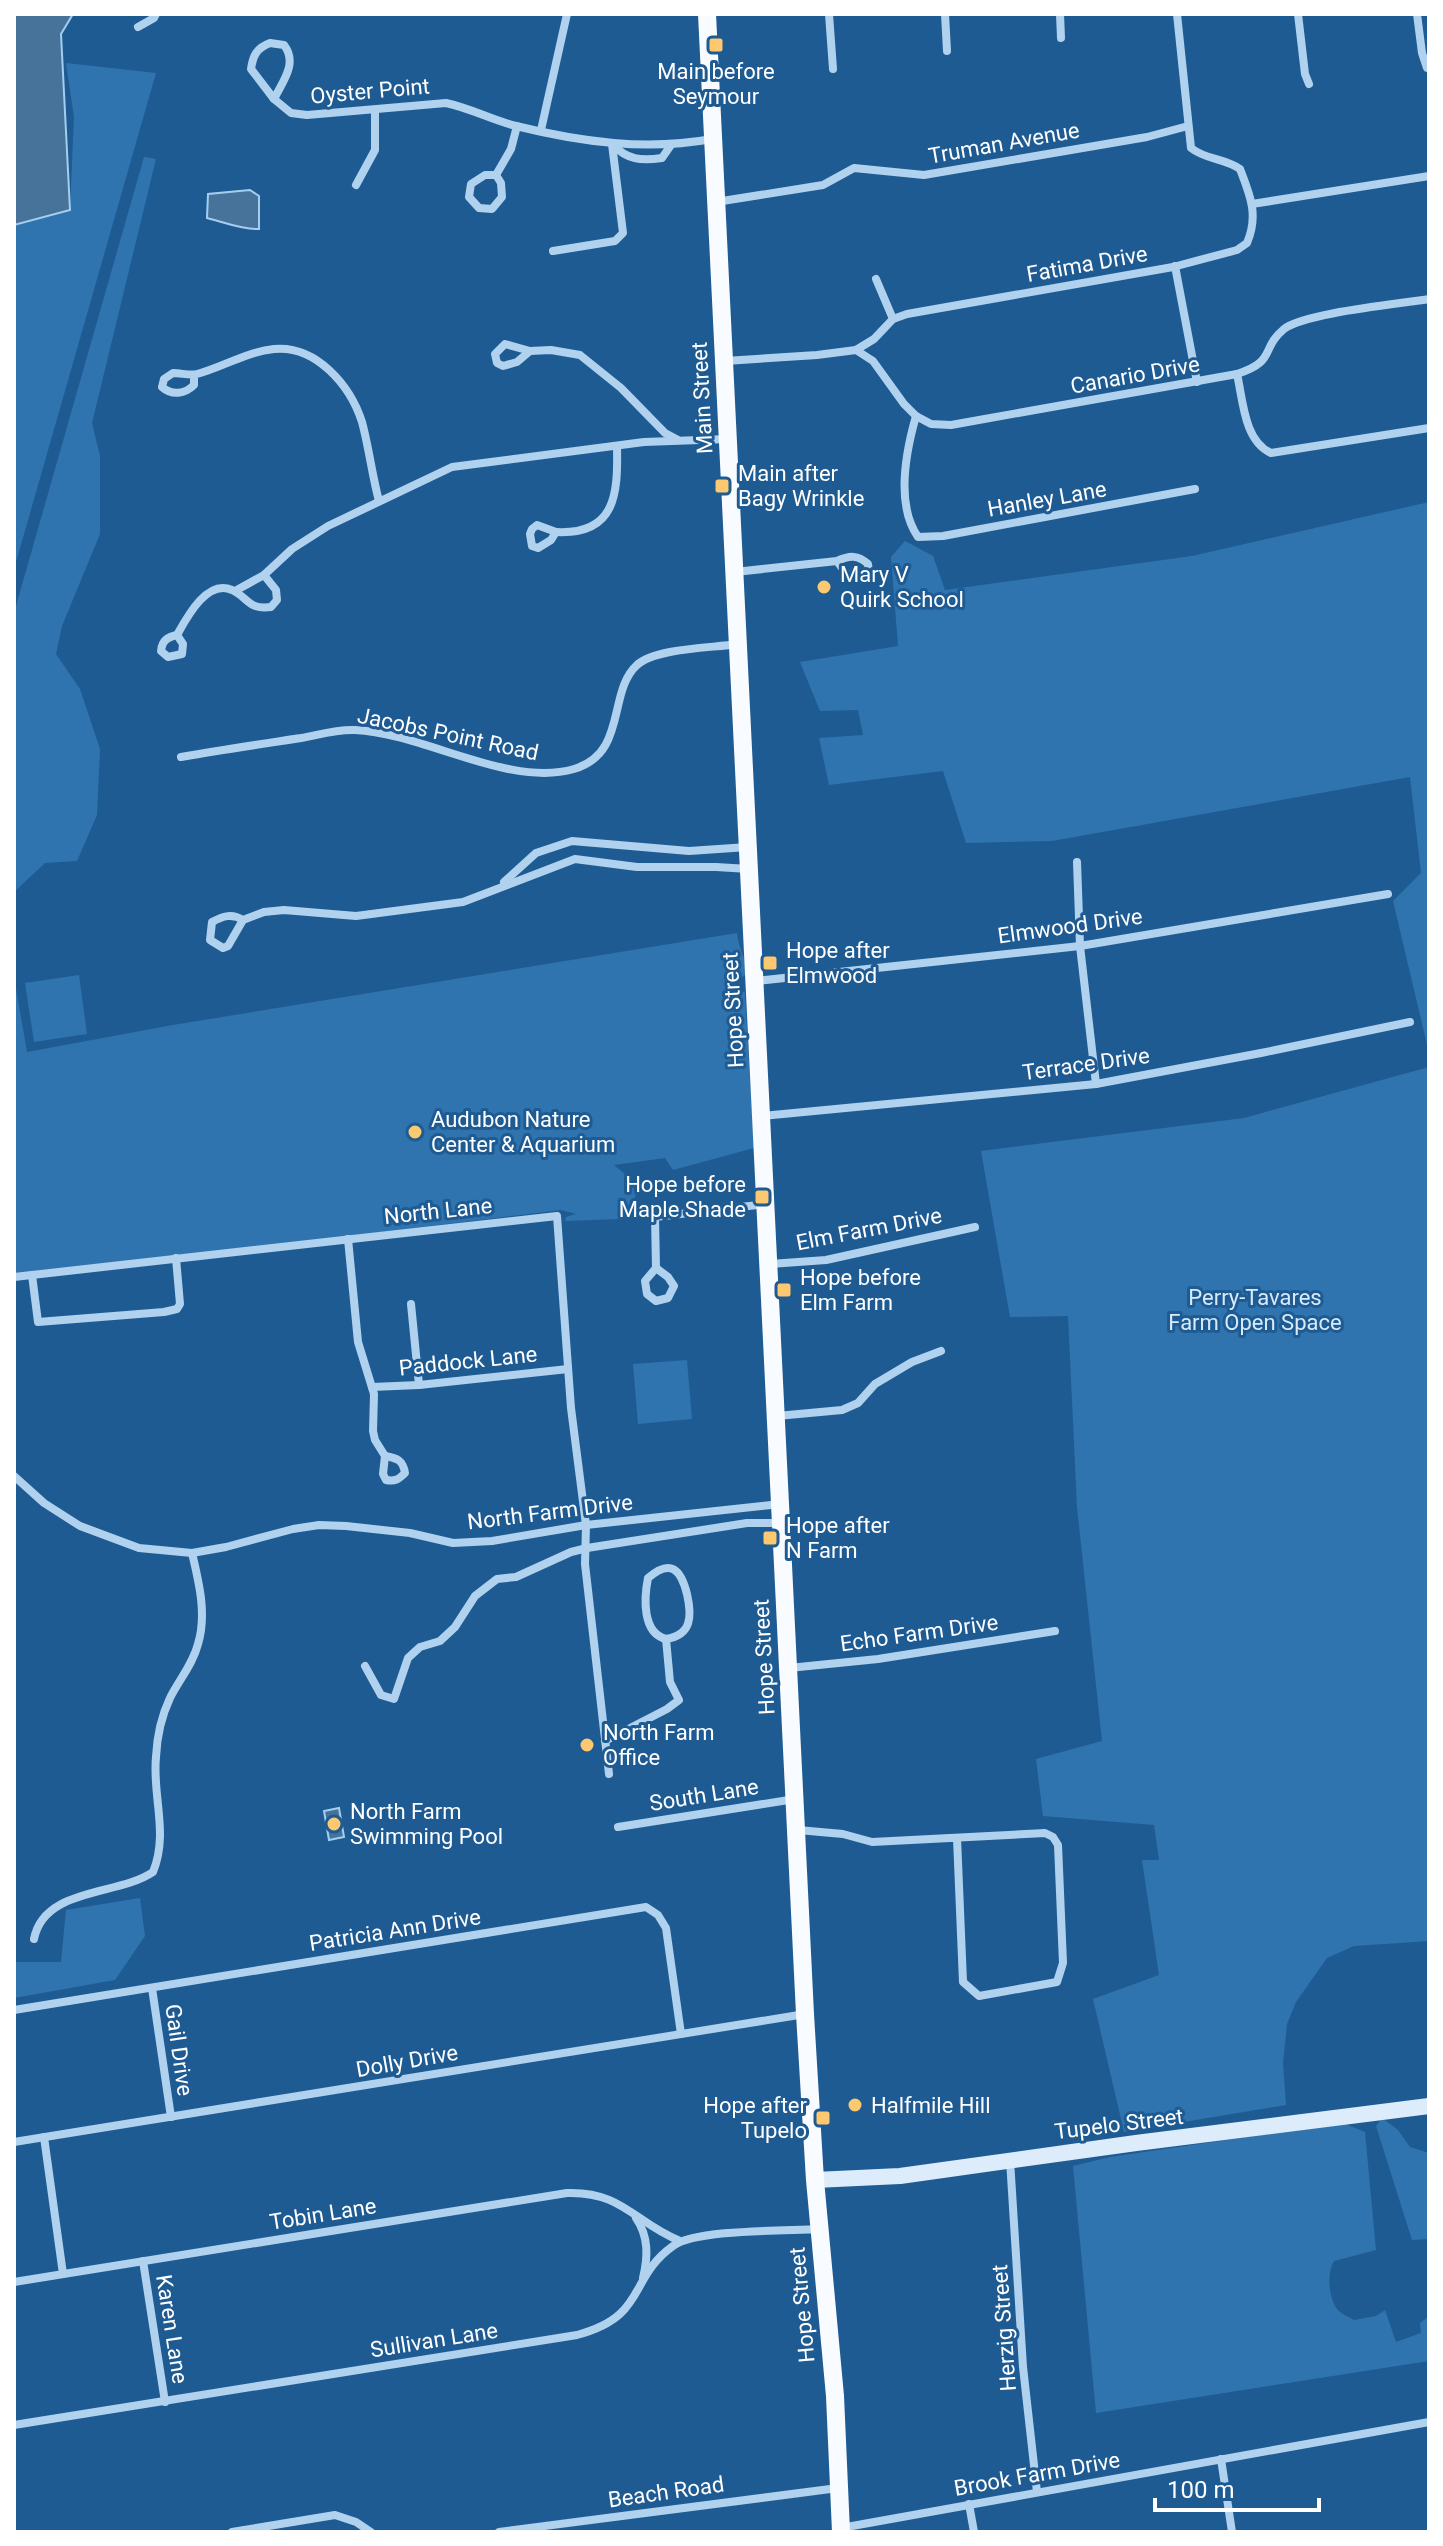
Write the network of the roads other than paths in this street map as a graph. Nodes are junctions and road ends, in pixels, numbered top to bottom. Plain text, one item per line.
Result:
1 (156, 14) edge
2 (567, 14) edge
3 (707, 14) edge
4 (829, 14) edge
5 (945, 14) edge
6 (1060, 14) edge
7 (1177, 14) edge
8 (1298, 14) edge
9 (1417, 14) edge
10 (138, 27) dead end
11 (1061, 38) dead end
12 (947, 51) dead end
13 (1427, 68) dead end
14 (833, 69) dead end
15 (1309, 84) dead end
16 (274, 99) junction
17 (375, 111) junction
18 (517, 126) junction
19 (1188, 126) junction
20 (541, 130) junction
21 (713, 139) junction
22 (612, 144) junction
23 (671, 145) junction
24 (496, 175) junction
25 (1429, 176) edge
26 (356, 185) dead end
27 (716, 202) junction
28 (1252, 204) junction
29 (553, 251) dead end
30 (1175, 266) junction
31 (876, 279) dead end
32 (1429, 299) edge
33 (893, 319) junction
34 (856, 350) junction
35 (530, 351) dead end
36 (724, 361) junction
37 (1237, 374) junction
38 (194, 376) dead end
39 (1197, 382) junction
40 (916, 416) junction
41 (1429, 428) edge
42 (728, 439) junction
43 (679, 440) junction
44 (617, 446) junction
45 (1195, 489) dead end
46 (379, 501) junction
47 (556, 532) dead end
48 (837, 561) dead end
49 (735, 572) junction
50 (264, 575) junction
51 (235, 591) junction
52 (177, 635) dead end
53 (738, 644) junction
54 (181, 757) dead end
55 (745, 779) joint
56 (584, 841) junction
57 (749, 846) junction
58 (636, 847) junction
59 (699, 850) junction
60 (585, 859) junction
61 (1077, 862) dead end
62 (637, 867) junction
63 (698, 868) junction
64 (750, 870) junction
65 (489, 891) junction
66 (1388, 894) dead end
67 (243, 920) junction
68 (1080, 946) junction
69 (755, 981) junction
70 (1410, 1022) dead end
71 (1096, 1084) junction
72 (762, 1116) junction
73 (766, 1204) junction
74 (975, 1227) dead end
75 (348, 1239) junction
76 (176, 1258) junction
77 (769, 1264) junction
78 (656, 1268) dead end
79 (32, 1275) junction
80 (14, 1277) edge
81 (411, 1304) dead end
82 (941, 1351) dead end
83 (568, 1369) junction
84 (419, 1385) junction
85 (372, 1387) junction
86 (777, 1416) junction
87 (385, 1456) dead end
88 (14, 1476) edge
89 (781, 1504) junction
90 (782, 1523) junction
91 (586, 1525) junction
92 (587, 1548) junction
93 (192, 1553) junction
94 (1055, 1631) dead end
95 (666, 1639) junction
96 (365, 1666) dead end
97 (788, 1668) junction
98 (605, 1741) junction
99 (609, 1774) dead end
100 (796, 1799) junction
101 (618, 1827) dead end
102 (797, 1830) junction
103 (957, 1838) junction
104 (34, 1939) dead end
105 (152, 1988) junction
106 (14, 2010) edge
107 (805, 2014) junction
108 (681, 2034) junction
109 (1429, 2106) edge
110 (171, 2117) junction
111 (44, 2137) junction
112 (14, 2142) edge
113 (1010, 2160) junction
114 (815, 2180) junction
115 (634, 2213) junction
116 (820, 2229) junction
117 (680, 2241) junction
118 (143, 2261) junction
119 (63, 2274) junction
120 (14, 2282) edge
121 (642, 2283) junction
122 (165, 2402) junction
123 (1429, 2422) edge
124 (14, 2425) edge
125 (1221, 2459) junction
126 (838, 2488) junction
127 (1037, 2492) junction
128 (969, 2504) junction
129 (356, 2522) junction
130 (841, 2530) edge
131 (232, 2532) edge
132 (358, 2532) edge
133 (371, 2532) edge
134 (499, 2532) edge
135 (974, 2532) edge
136 (1232, 2532) edge

1 - 10 street
2 - 20 street
3 - 21 main road, Main Street
4 - 14 street
5 - 12 street
6 - 11 street
7 - 19 street
8 - 15 street
9 - 13 street
16 - 16 street, Oyster Point
16 - 17 street, Oyster Point
17 - 18 street, Oyster Point
17 - 26 street
18 - 20 street, Oyster Point
18 - 24 street
19 - 27 street, Truman Avenue
19 - 28 street
20 - 22 street, Oyster Point
21 - 23 street, Oyster Point
21 - 27 main road, Main Street
22 - 23 street, Oyster Point
22 - 23 street, Oyster Point
22 - 29 street
24 - 24 street
25 - 28 street
27 - 36 main road, Main Street
28 - 30 street, Fatima Drive
30 - 33 street, Fatima Drive
30 - 39 street
31 - 33 street
32 - 37 street, Canario Drive
33 - 34 street, Fatima Drive
34 - 36 street
34 - 40 street
35 - 43 street
36 - 42 main road, Main Street
37 - 39 street, Canario Drive
37 - 41 street
38 - 46 street
39 - 40 street, Canario Drive
40 - 45 street, Hanley Lane
42 - 43 street
42 - 49 main road, Main Street
43 - 44 street
44 - 46 street
44 - 47 street
46 - 50 street
48 - 49 street
49 - 53 main road, Main Street
50 - 51 street
50 - 51 street
51 - 52 street
53 - 54 street, Jacobs Point Road
53 - 55 main road, Main Street
55 - 57 main road, Hope Street
56 - 58 street
56 - 60 street
56 - 65 street
57 - 59 street
57 - 64 main road, Hope Street
58 - 59 street
58 - 62 street
59 - 63 street
60 - 62 street
60 - 65 street
61 - 68 street
62 - 63 street
63 - 64 street
64 - 69 main road, Hope Street
65 - 67 street
66 - 68 street, Elmwood Drive
67 - 67 street
68 - 69 street, Elmwood Drive
68 - 71 street
69 - 72 main road, Hope Street
70 - 71 street, Terrace Drive
71 - 72 street, Terrace Drive
72 - 73 main road, Hope Street
73 - 77 main road, Hope Street
73 - 78 street
74 - 77 street, Elm Farm Drive
75 - 76 street, North Lane
75 - 83 street, North Lane
75 - 85 street
76 - 79 street, North Lane
76 - 79 street
77 - 86 main road, Hope Street
79 - 80 street, North Lane
81 - 84 street
82 - 86 street
83 - 84 street, Paddock Lane
83 - 91 street, North Lane
84 - 85 street, Paddock Lane
85 - 87 street
86 - 89 main road, Hope Street
88 - 93 street, North Farm Drive
89 - 90 main road, Hope Street
89 - 91 street, North Farm Drive
90 - 92 street, North Farm Drive
90 - 97 main road, Hope Street
91 - 92 street, North Lane
91 - 93 street, North Farm Drive
92 - 96 street, North Farm Drive
92 - 98 street, North Lane
93 - 104 street
94 - 97 street, Echo Farm Drive
95 - 95 street
95 - 98 street
97 - 100 main road, Hope Street
98 - 99 street, North Lane
100 - 101 street, South Lane
100 - 102 main road, Hope Street
102 - 103 street
102 - 107 main road, Hope Street
103 - 103 street
105 - 106 street, Patricia Ann Drive
105 - 108 street, Patricia Ann Drive
105 - 110 street, Gail Drive
107 - 108 street, Dolly Drive
107 - 114 main road, Hope Street
108 - 110 street, Dolly Drive
109 - 113 main road, Tupelo Street
110 - 111 street, Dolly Drive
111 - 112 street, Dolly Drive
111 - 119 street
113 - 114 main road, Tupelo Street
113 - 127 street, Herzig Street
114 - 116 main road, Hope Street
115 - 117 street, Tobin Lane
115 - 118 street, Tobin Lane
115 - 121 street
116 - 117 street
116 - 126 main road, Hope Street
117 - 121 street, Sullivan Lane
118 - 119 street, Tobin Lane
118 - 122 street, Karen Lane
119 - 120 street, Tobin Lane
121 - 122 street, Sullivan Lane
122 - 124 street, Sullivan Lane
123 - 125 street, Brook Farm Drive
125 - 127 street, Brook Farm Drive
125 - 136 street
126 - 130 main road, Hope Street
126 - 134 street, Beach Road
127 - 128 street, Brook Farm Drive
128 - 130 street, Brook Farm Drive
128 - 135 street
129 - 131 street
129 - 132 street
129 - 133 street

